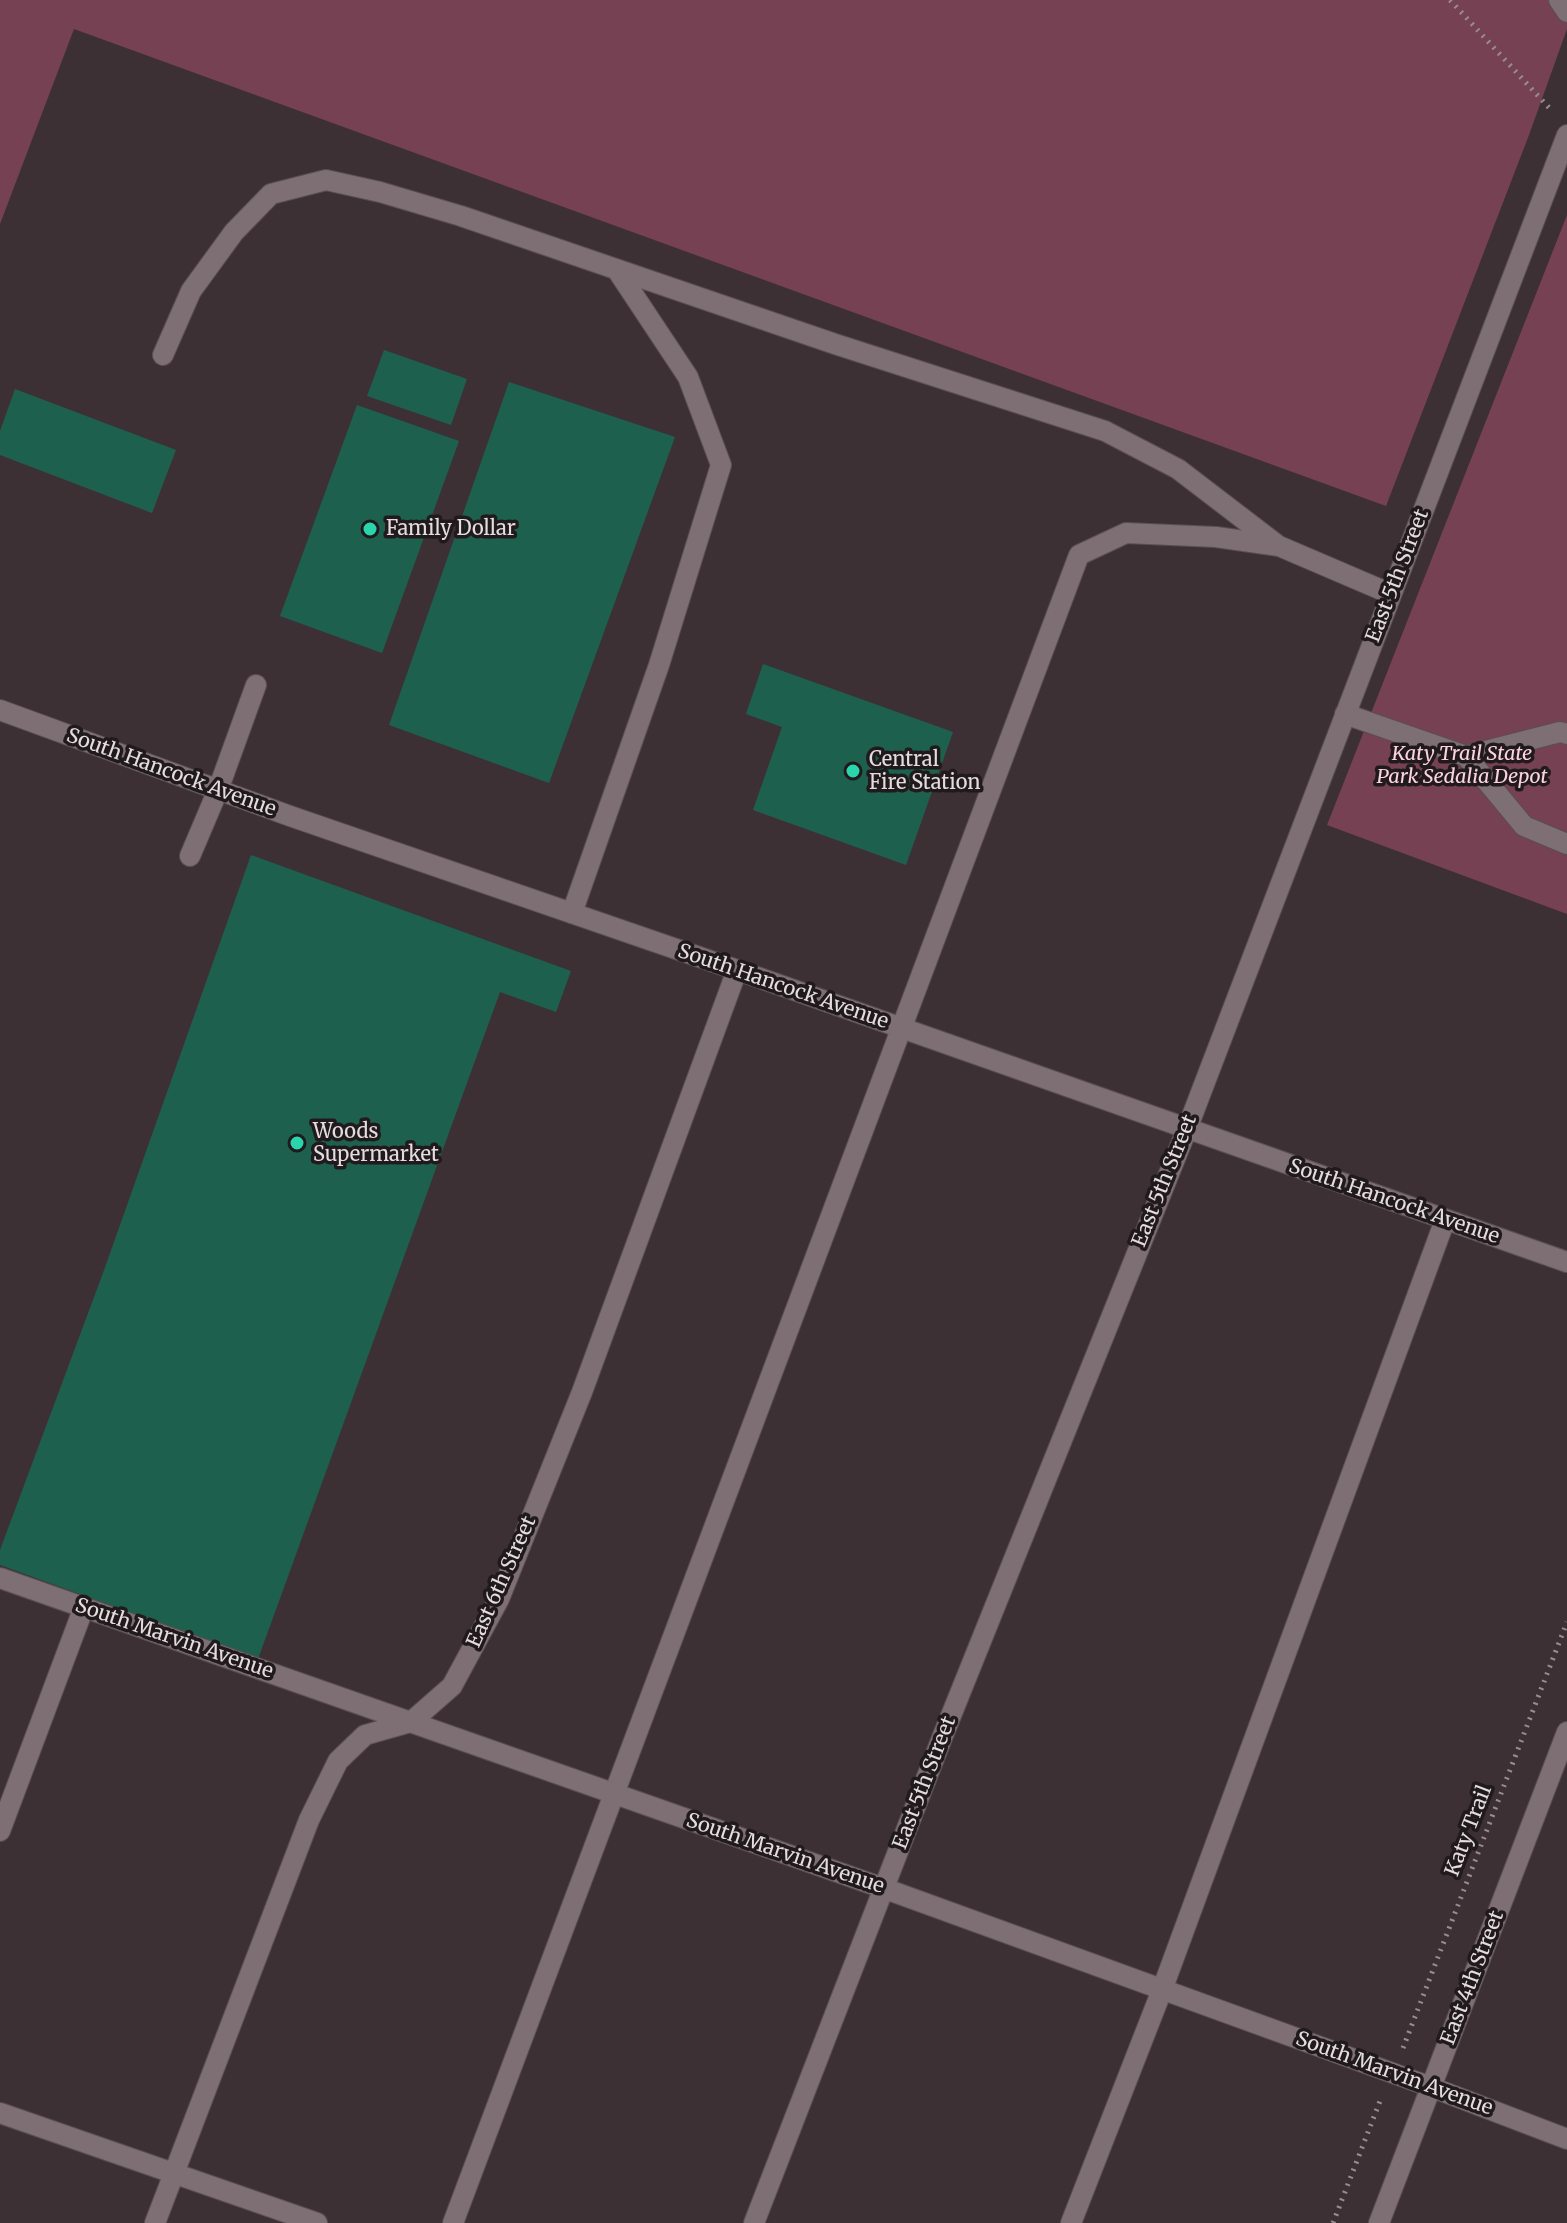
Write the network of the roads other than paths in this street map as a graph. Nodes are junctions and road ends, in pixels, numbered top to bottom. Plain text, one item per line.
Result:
1 (1559, 0) edge
2 (1567, 12) edge
3 (1567, 135) edge
4 (617, 270) junction
5 (163, 355) dead end
6 (1279, 546) junction
7 (1391, 594) junction
8 (256, 685) dead end
9 (0, 710) edge
10 (1345, 714) junction
11 (1567, 734) edge
12 (1466, 756) junction
13 (218, 790) junction
14 (1567, 844) edge
15 (190, 856) dead end
16 (572, 913) junction
17 (737, 970) junction
18 (903, 1029) junction
19 (1187, 1129) junction
20 (1445, 1220) junction
21 (1567, 1262) edge
22 (0, 1578) edge
23 (84, 1607) junction
24 (411, 1722) junction
25 (1567, 1732) edge
26 (616, 1794) junction
27 (0, 1831) edge
28 (883, 1888) junction
29 (1162, 1990) junction
30 (1431, 2087) junction
31 (0, 2113) edge
32 (1567, 2139) edge
33 (174, 2174) junction
34 (155, 2223) edge
35 (317, 2223) edge
36 (453, 2223) edge
37 (754, 2223) edge
38 (1071, 2223) edge
39 (1379, 2223) edge

1 - 2 street
3 - 7 street, East 5th Street
4 - 5 street
4 - 6 street
4 - 16 street
6 - 7 street
6 - 18 street
7 - 10 street, East 5th Street
8 - 13 street
9 - 13 street, South Hancock Avenue
10 - 12 street
10 - 19 street, East 5th Street
11 - 12 street
12 - 14 street
13 - 15 street
13 - 16 street, South Hancock Avenue
16 - 17 street, South Hancock Avenue
17 - 18 street, South Hancock Avenue
17 - 24 street, East 6th Street
18 - 19 street, South Hancock Avenue
18 - 26 street
19 - 20 street, South Hancock Avenue
19 - 28 street, East 5th Street
20 - 21 street, South Hancock Avenue
20 - 29 street
22 - 23 street, South Marvin Avenue
23 - 24 street, South Marvin Avenue
23 - 27 street
24 - 26 street, South Marvin Avenue
24 - 33 street, East 6th Street
25 - 30 street, East 4th Street
26 - 28 street, South Marvin Avenue
26 - 36 street
28 - 29 street, South Marvin Avenue
28 - 37 street, East 5th Street
29 - 30 street, South Marvin Avenue
29 - 38 street
30 - 32 street, South Marvin Avenue
30 - 39 street, East 4th Street
31 - 33 street
33 - 34 street, East 6th Street
33 - 35 street

